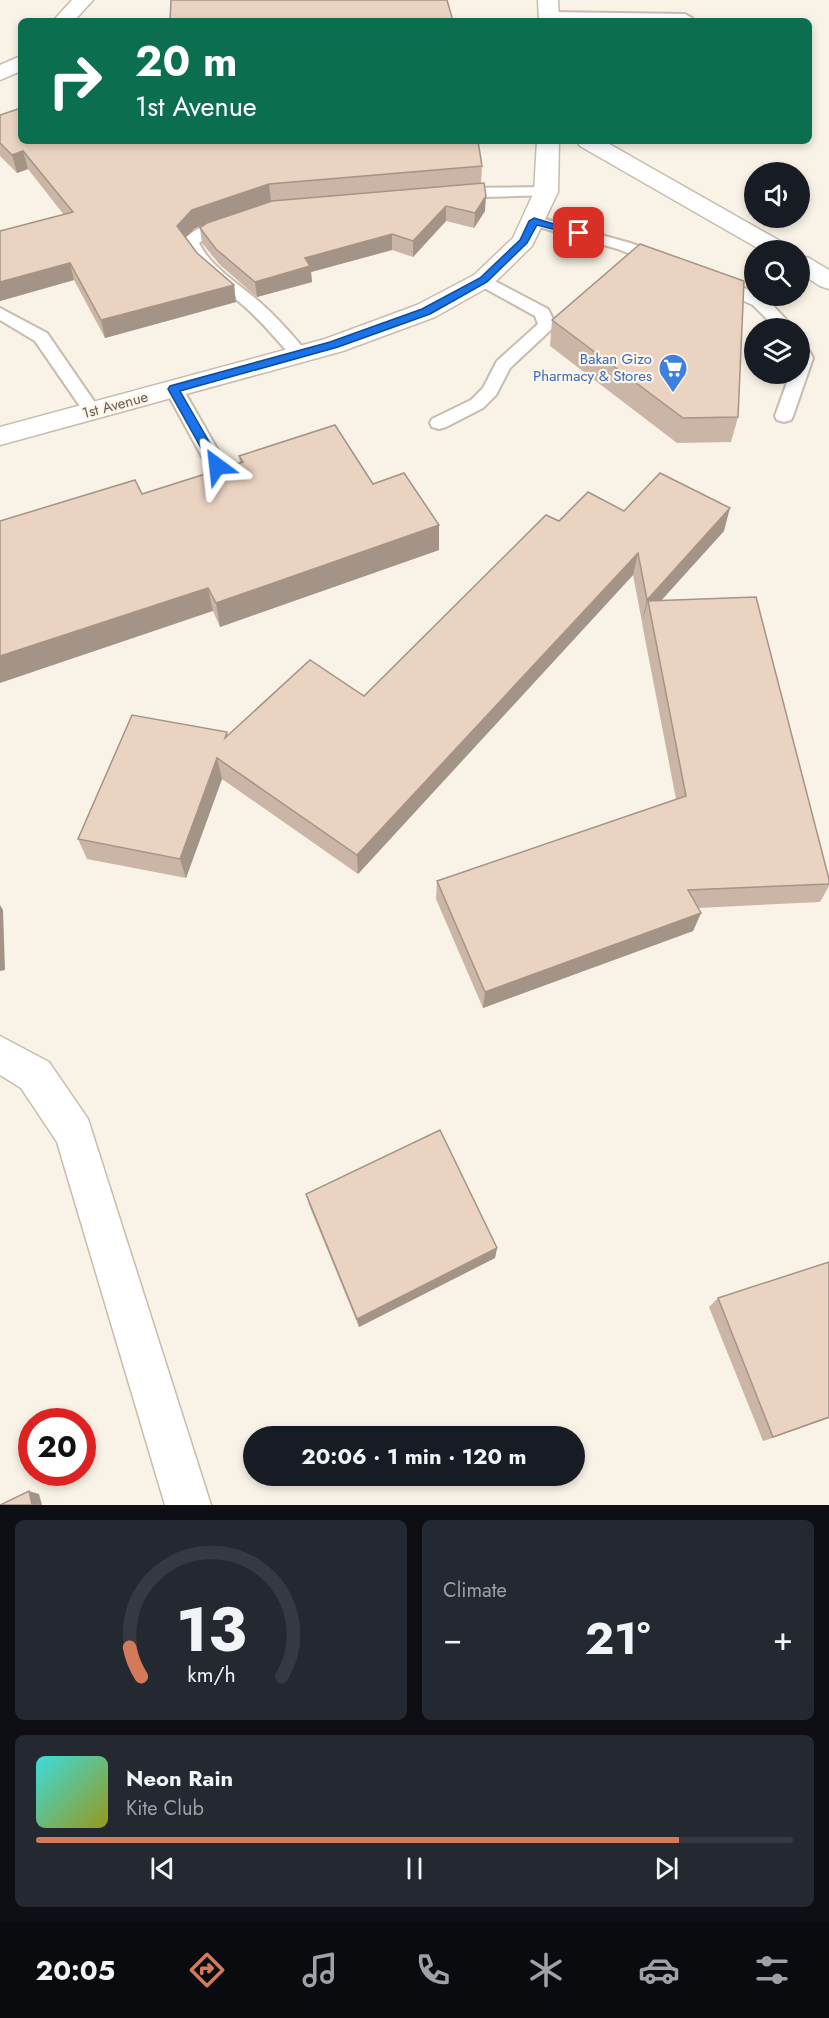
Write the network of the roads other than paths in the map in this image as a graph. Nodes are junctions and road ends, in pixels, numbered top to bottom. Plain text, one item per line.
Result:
1 (83, 0) edge
2 (549, 12) edge
3 (66, 18) edge
4 (685, 18) dead end
5 (18, 64) edge
6 (0, 74) edge
7 (548, 144) edge
8 (593, 144) edge
9 (546, 192) junction
10 (438, 195) edge
11 (242, 219) edge
12 (534, 221) junction
13 (761, 240) edge
14 (677, 267) edge
15 (810, 269) edge
16 (698, 275) edge
17 (483, 280) junction
18 (829, 281) edge
19 (0, 313) edge
20 (776, 318) edge
21 (299, 354) junction
22 (795, 384) edge
23 (174, 389) junction
24 (92, 411) junction
25 (784, 416) dead end
26 (439, 423) dead end
27 (0, 436) edge
28 (217, 466) dead end
29 (0, 1054) edge
30 (188, 1505) edge

1 - 3 street
2 - 4 lane
5 - 6 street
7 - 9 street, 1st Avenue
8 - 13 street
9 - 10 lane
9 - 12 street, 1st Avenue
11 - 21 lane
12 - 14 lane
12 - 17 street, 1st Avenue
15 - 18 street
16 - 20 lane
17 - 21 street, 1st Avenue
17 - 26 lane
19 - 24 lane
21 - 23 street, 1st Avenue
22 - 25 lane
23 - 24 street, 1st Avenue
23 - 28 lane
24 - 27 street, 1st Avenue
29 - 30 street

